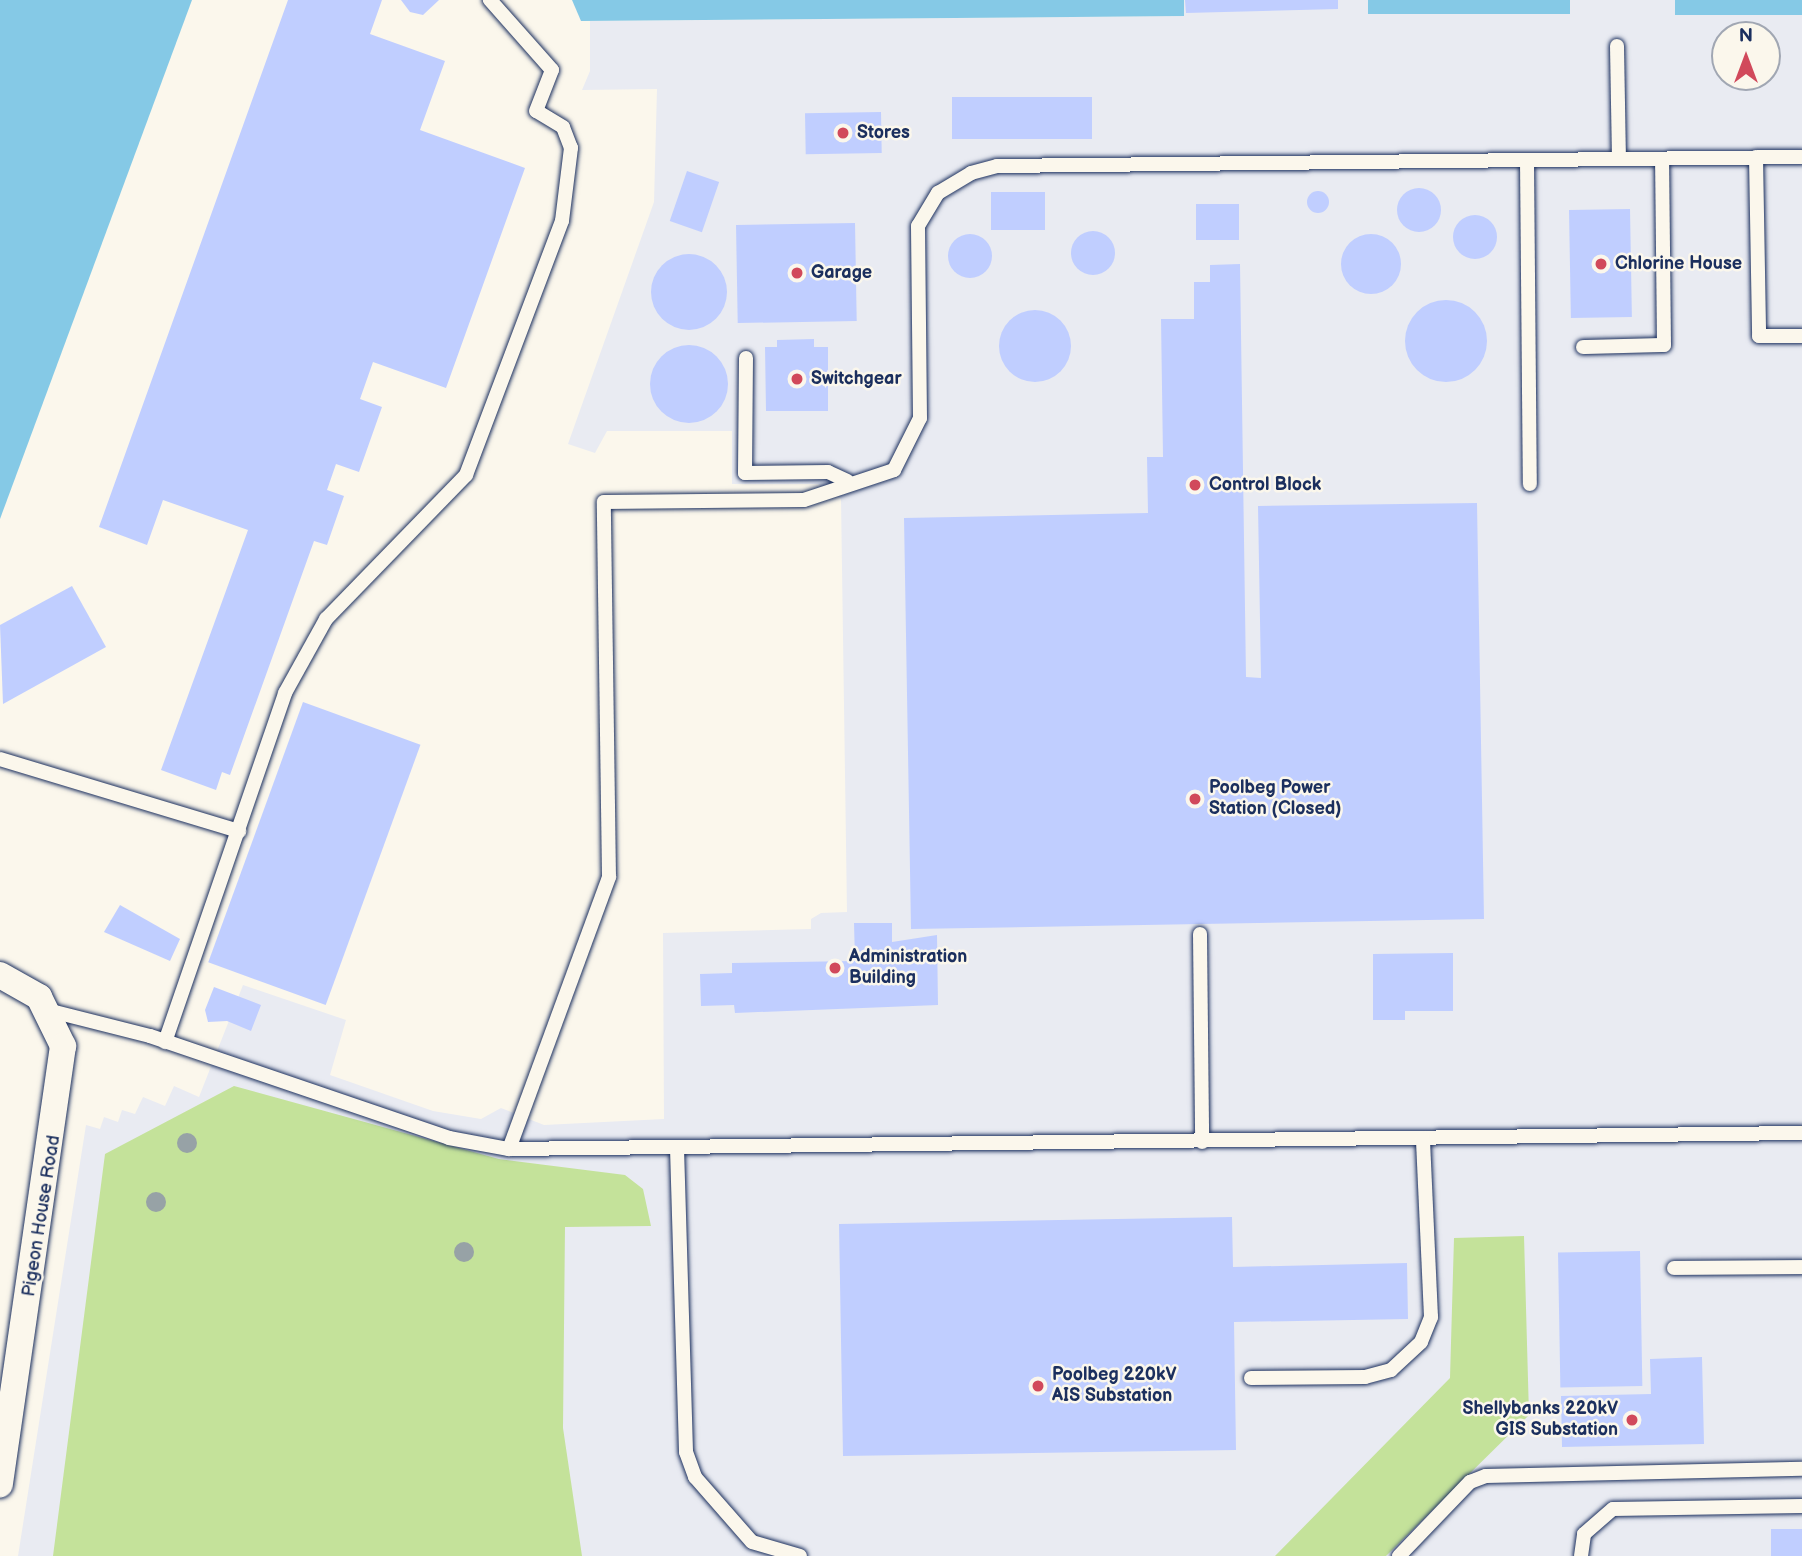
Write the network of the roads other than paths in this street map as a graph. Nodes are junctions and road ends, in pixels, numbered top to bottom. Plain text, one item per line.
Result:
1 (490, 0) edge
2 (1617, 46) dead end
3 (1756, 157) junction
4 (1802, 157) edge
5 (1619, 159) junction
6 (1662, 159) junction
7 (1527, 161) junction
8 (1802, 336) edge
9 (1583, 347) dead end
10 (746, 358) dead end
11 (847, 481) junction
12 (1530, 484) dead end
13 (0, 759) edge
14 (239, 831) junction
15 (1200, 934) dead end
16 (0, 975) edge
17 (51, 1011) junction
18 (165, 1042) junction
19 (1802, 1133) edge
20 (1423, 1138) junction
21 (1202, 1142) junction
22 (677, 1148) junction
23 (509, 1149) junction
24 (1802, 1266) edge
25 (1674, 1268) dead end
26 (1251, 1378) dead end
27 (1802, 1469) edge
28 (0, 1484) edge
29 (1802, 1506) edge
30 (800, 1556) edge
31 (1399, 1556) edge
32 (1581, 1556) edge

1 - 14 lane
2 - 5 lane
3 - 4 lane
3 - 6 lane
3 - 8 lane
5 - 6 lane
5 - 7 lane
6 - 9 lane
7 - 11 lane
7 - 12 lane
10 - 11 lane
11 - 23 lane
13 - 14 lane
14 - 18 lane
15 - 21 lane
16 - 17 street
17 - 18 lane
17 - 28 street, Pigeon House Road
18 - 23 lane
19 - 20 lane
20 - 21 lane
20 - 26 lane
21 - 22 lane
22 - 23 lane
22 - 30 lane
24 - 25 lane
27 - 31 lane
29 - 32 lane

